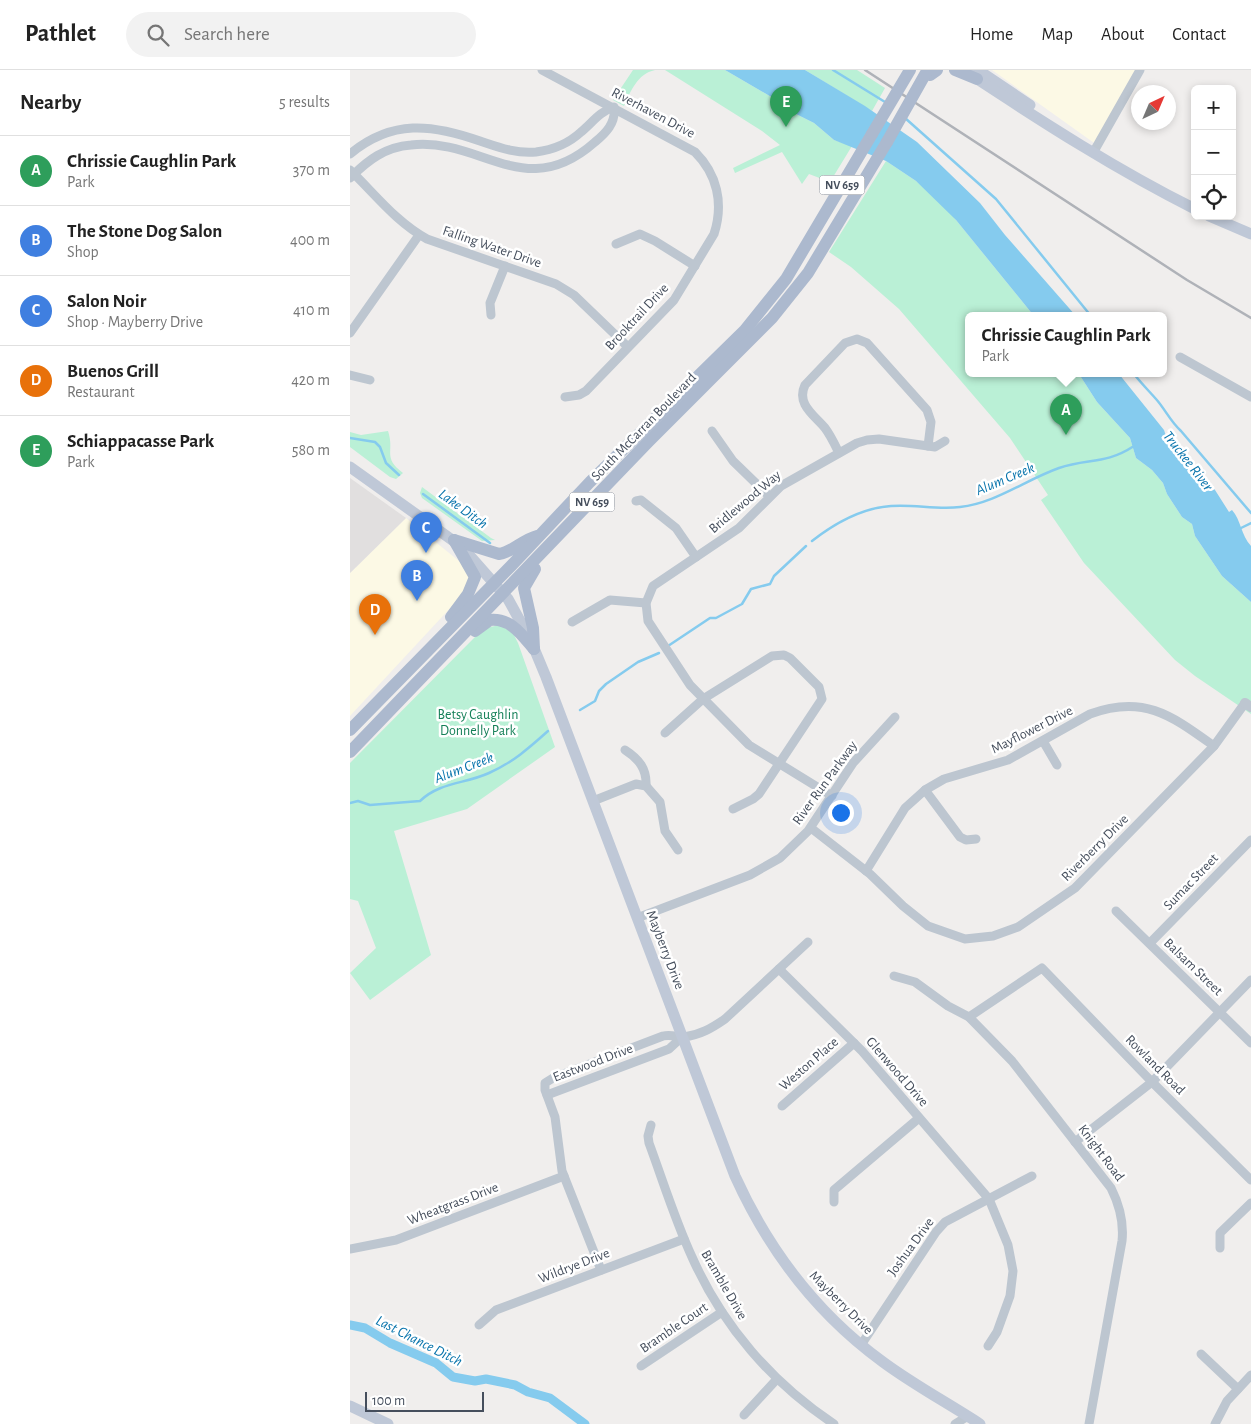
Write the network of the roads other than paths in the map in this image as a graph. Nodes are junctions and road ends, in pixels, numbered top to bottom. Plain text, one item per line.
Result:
1 (542, 70) edge
2 (904, 70) edge
3 (910, 70) edge
4 (955, 70) edge
5 (963, 70) edge
6 (1140, 70) edge
7 (930, 72) edge
8 (978, 75) edge
9 (893, 99) junction
10 (614, 108) junction
11 (1093, 153) junction
12 (350, 154) edge
13 (351, 174) edge
14 (719, 177) joint
15 (1191, 207) edge
16 (1218, 220) edge
17 (1251, 234) edge
18 (419, 235) junction
19 (616, 244) dead end
20 (505, 266) junction
21 (695, 266) junction
22 (491, 315) dead end
23 (350, 333) edge
24 (628, 347) junction
25 (1180, 357) dead end
26 (350, 376) edge
27 (370, 380) dead end
28 (565, 397) dead end
29 (1251, 397) edge
30 (712, 430) dead end
31 (945, 441) dead end
32 (931, 447) junction
33 (839, 452) junction
34 (350, 467) edge
35 (769, 496) junction
36 (636, 501) dead end
37 (542, 535) junction
38 (454, 540) junction
39 (550, 545) junction
40 (696, 557) junction
41 (498, 587) junction
42 (646, 603) junction
43 (572, 622) dead end
44 (534, 649) junction
45 (419, 659) junction
46 (431, 668) junction
47 (703, 699) junction
48 (1248, 705) edge
49 (895, 717) dead end
50 (350, 731) edge
51 (665, 733) dead end
52 (1043, 741) junction
53 (360, 742) junction
54 (1214, 746) junction
55 (624, 750) dead end
56 (350, 752) edge
57 (778, 763) junction
58 (1056, 765) dead end
59 (646, 786) junction
60 (925, 790) junction
61 (832, 796) junction
62 (593, 801) junction
63 (733, 809) dead end
64 (811, 828) junction
65 (976, 839) dead end
66 (1251, 840) edge
67 (678, 850) dead end
68 (866, 871) junction
69 (1116, 911) dead end
70 (637, 918) junction
71 (808, 942) dead end
72 (1150, 943) junction
73 (779, 969) junction
74 (894, 976) dead end
75 (1251, 980) edge
76 (1219, 1012) junction
77 (969, 1017) junction
78 (682, 1037) junction
79 (854, 1043) junction
80 (1251, 1043) edge
81 (1152, 1082) junction
82 (547, 1095) junction
83 (782, 1106) dead end
84 (919, 1118) junction
85 (651, 1125) dead end
86 (1075, 1142) junction
87 (564, 1176) junction
88 (1032, 1176) dead end
89 (1251, 1180) edge
90 (989, 1199) junction
91 (834, 1202) dead end
92 (1251, 1203) edge
93 (684, 1239) junction
94 (1220, 1248) dead end
95 (350, 1249) edge
96 (601, 1270) junction
97 (722, 1312) junction
98 (479, 1325) dead end
99 (861, 1345) junction
100 (988, 1346) dead end
101 (1201, 1354) dead end
102 (642, 1366) dead end
103 (1251, 1375) edge
104 (777, 1379) junction
105 (1238, 1389) junction
106 (350, 1406) edge
107 (744, 1415) dead end
108 (967, 1420) edge
109 (388, 1424) edge
110 (834, 1424) edge
111 (955, 1424) edge
112 (980, 1424) edge
113 (1089, 1424) edge
114 (1215, 1424) edge

1 - 10 street, Riverhaven Drive
2 - 9 main road, bridge
3 - 9 main road, NV 659, bridge
4 - 8 main road
5 - 8 main road
6 - 11 street
7 - 39 main road, South McCarran Boulevard / NV 659, bridge
8 - 11 main road
9 - 37 main road, South McCarran Boulevard / NV 659, bridge
10 - 12 street
10 - 13 street
10 - 14 street, Riverhaven Drive
11 - 15 main road
13 - 18 street, Falling Water Drive
14 - 21 street, Brooktrail Drive
16 - 17 main road
18 - 20 street, Falling Water Drive
18 - 23 street
19 - 21 street
20 - 22 street
20 - 24 street, Falling Water Drive
21 - 24 street, Brooktrail Drive
24 - 28 street, Brooktrail Drive
25 - 29 street
26 - 27 street
30 - 35 street
31 - 32 street
32 - 33 street, Bridlewood Way
32 - 33 street
33 - 35 street, Bridlewood Way
34 - 38 main road, Mayberry Drive
35 - 40 street, Bridlewood Way
36 - 40 street
37 - 38 main road
37 - 41 main road, South McCarran Boulevard / NV 659
38 - 41 main road, Mayberry Drive
38 - 45 main road
39 - 41 main road, South McCarran Boulevard / NV 659
39 - 44 main road
40 - 42 street, Bridlewood Way
41 - 44 main road, Mayberry Drive
41 - 45 main road, South McCarran Boulevard / NV 659
41 - 46 main road, South McCarran Boulevard / NV 659
42 - 43 street
42 - 47 street
44 - 46 main road
44 - 62 main road, Mayberry Drive
45 - 50 main road, South McCarran Boulevard / NV 659
46 - 53 main road, South McCarran Boulevard / NV 659
47 - 51 street
47 - 57 street
47 - 57 street
48 - 54 street, Riverberry Drive
49 - 61 street, River Run Parkway
50 - 53 main road
52 - 54 street, Mayflower Drive
52 - 58 street
52 - 60 street, Mayflower Drive
53 - 56 main road, South McCarran Boulevard / NV 659
54 - 68 street, Riverberry Drive
55 - 59 street
57 - 61 street
57 - 63 street
59 - 62 street
59 - 67 street
60 - 65 street
60 - 68 street, Mayflower Drive
61 - 64 street, River Run Parkway
62 - 70 main road, Mayberry Drive
64 - 68 street, Riverberry Drive
64 - 70 street, River Run Parkway
66 - 72 street, Sumac Street
69 - 72 street, Balsam Street
70 - 78 main road, Mayberry Drive
71 - 73 street, Eastwood Drive
72 - 76 street, Balsam Street
73 - 78 street, Eastwood Drive
73 - 79 street, Glenwood Drive
74 - 77 street, Knight Road
75 - 76 street
76 - 80 street, Balsam Street
76 - 81 street
77 - 81 street, Rowland Road
77 - 86 street, Knight Road
78 - 82 street, Eastwood Drive
78 - 82 street, Eastwood Drive
78 - 99 main road, Mayberry Drive
79 - 83 street, Weston Place
79 - 84 street, Glenwood Drive
81 - 86 street
81 - 89 street, Rowland Road
82 - 87 street
84 - 90 street, Glenwood Drive
84 - 91 street
85 - 93 street, Bramble Drive
86 - 113 street, Knight Road
87 - 95 street, Wheatgrass Drive
87 - 96 street
88 - 90 street, Joshua Drive
90 - 99 street, Joshua Drive
90 - 100 street, Glenwood Drive
92 - 94 street
93 - 96 street, Wildrye Drive
93 - 97 street, Bramble Drive
96 - 98 street, Wildrye Drive
97 - 102 street, Bramble Court
97 - 104 street, Bramble Drive
99 - 108 main road, Mayberry Drive
101 - 105 street
103 - 105 street
104 - 107 street
104 - 110 street, Bramble Drive
105 - 114 street
106 - 109 main road
108 - 111 street
108 - 112 main road, Mayberry Drive

